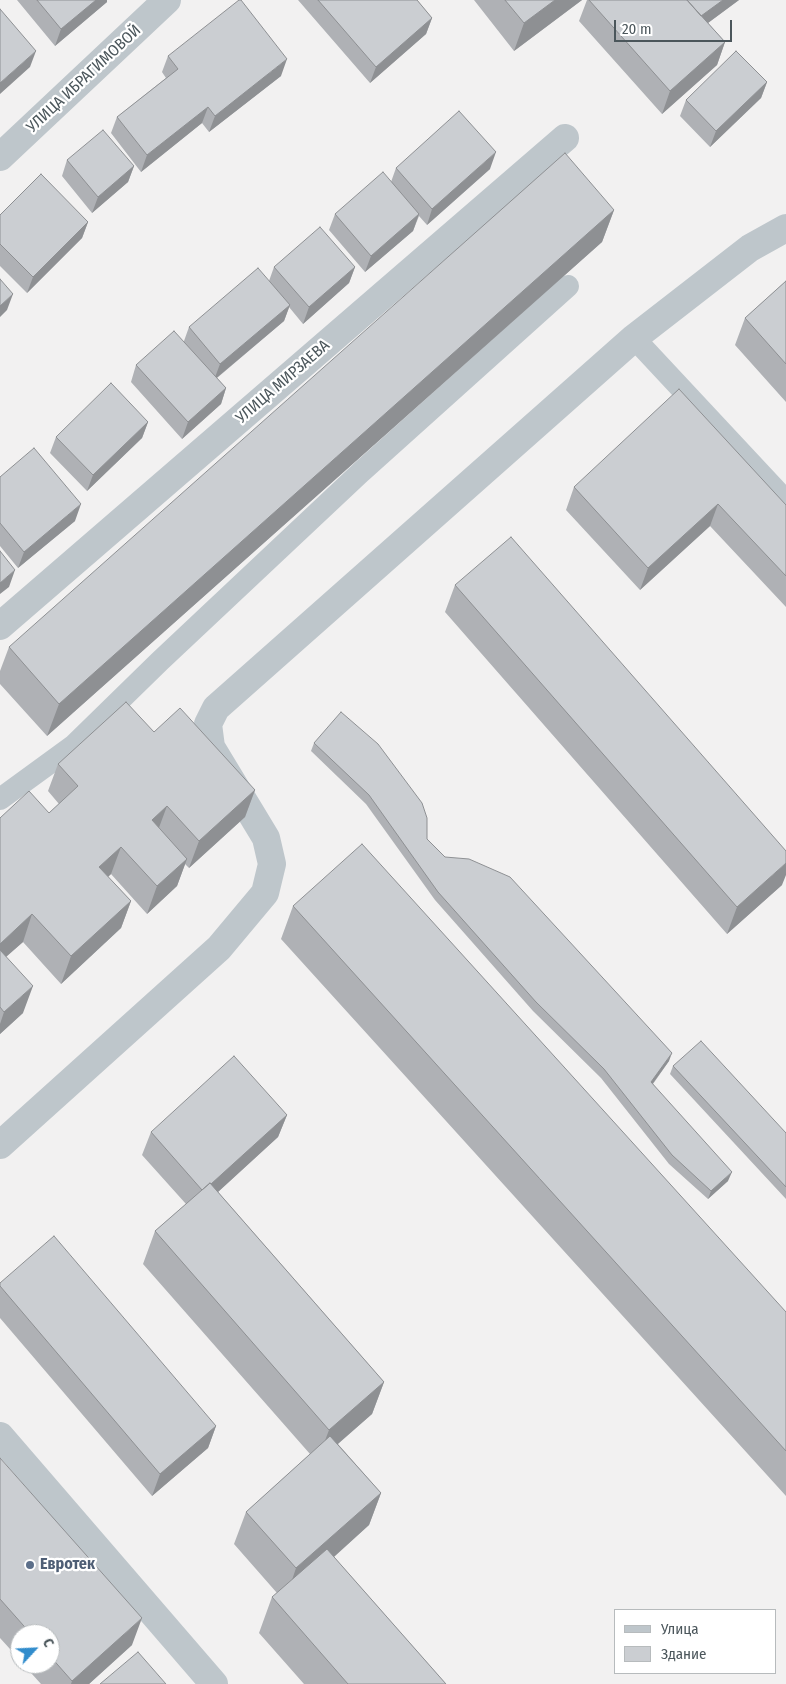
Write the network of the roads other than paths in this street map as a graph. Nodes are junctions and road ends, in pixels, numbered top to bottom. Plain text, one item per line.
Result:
1 (167, 0) edge
2 (565, 138) dead end
3 (0, 158) edge
4 (786, 228) edge
5 (568, 286) edge
6 (634, 338) junction
7 (786, 501) edge
8 (0, 626) edge
9 (0, 799) edge
10 (0, 1145) edge
11 (0, 1436) edge
12 (214, 1684) edge

1 - 3 street, УЛИЦА ИБРАГИМОВОЙ
2 - 8 street, УЛИЦА МИРЗАЕВА
4 - 6 street
5 - 9 lane
6 - 7 lane
6 - 10 street
11 - 12 street

